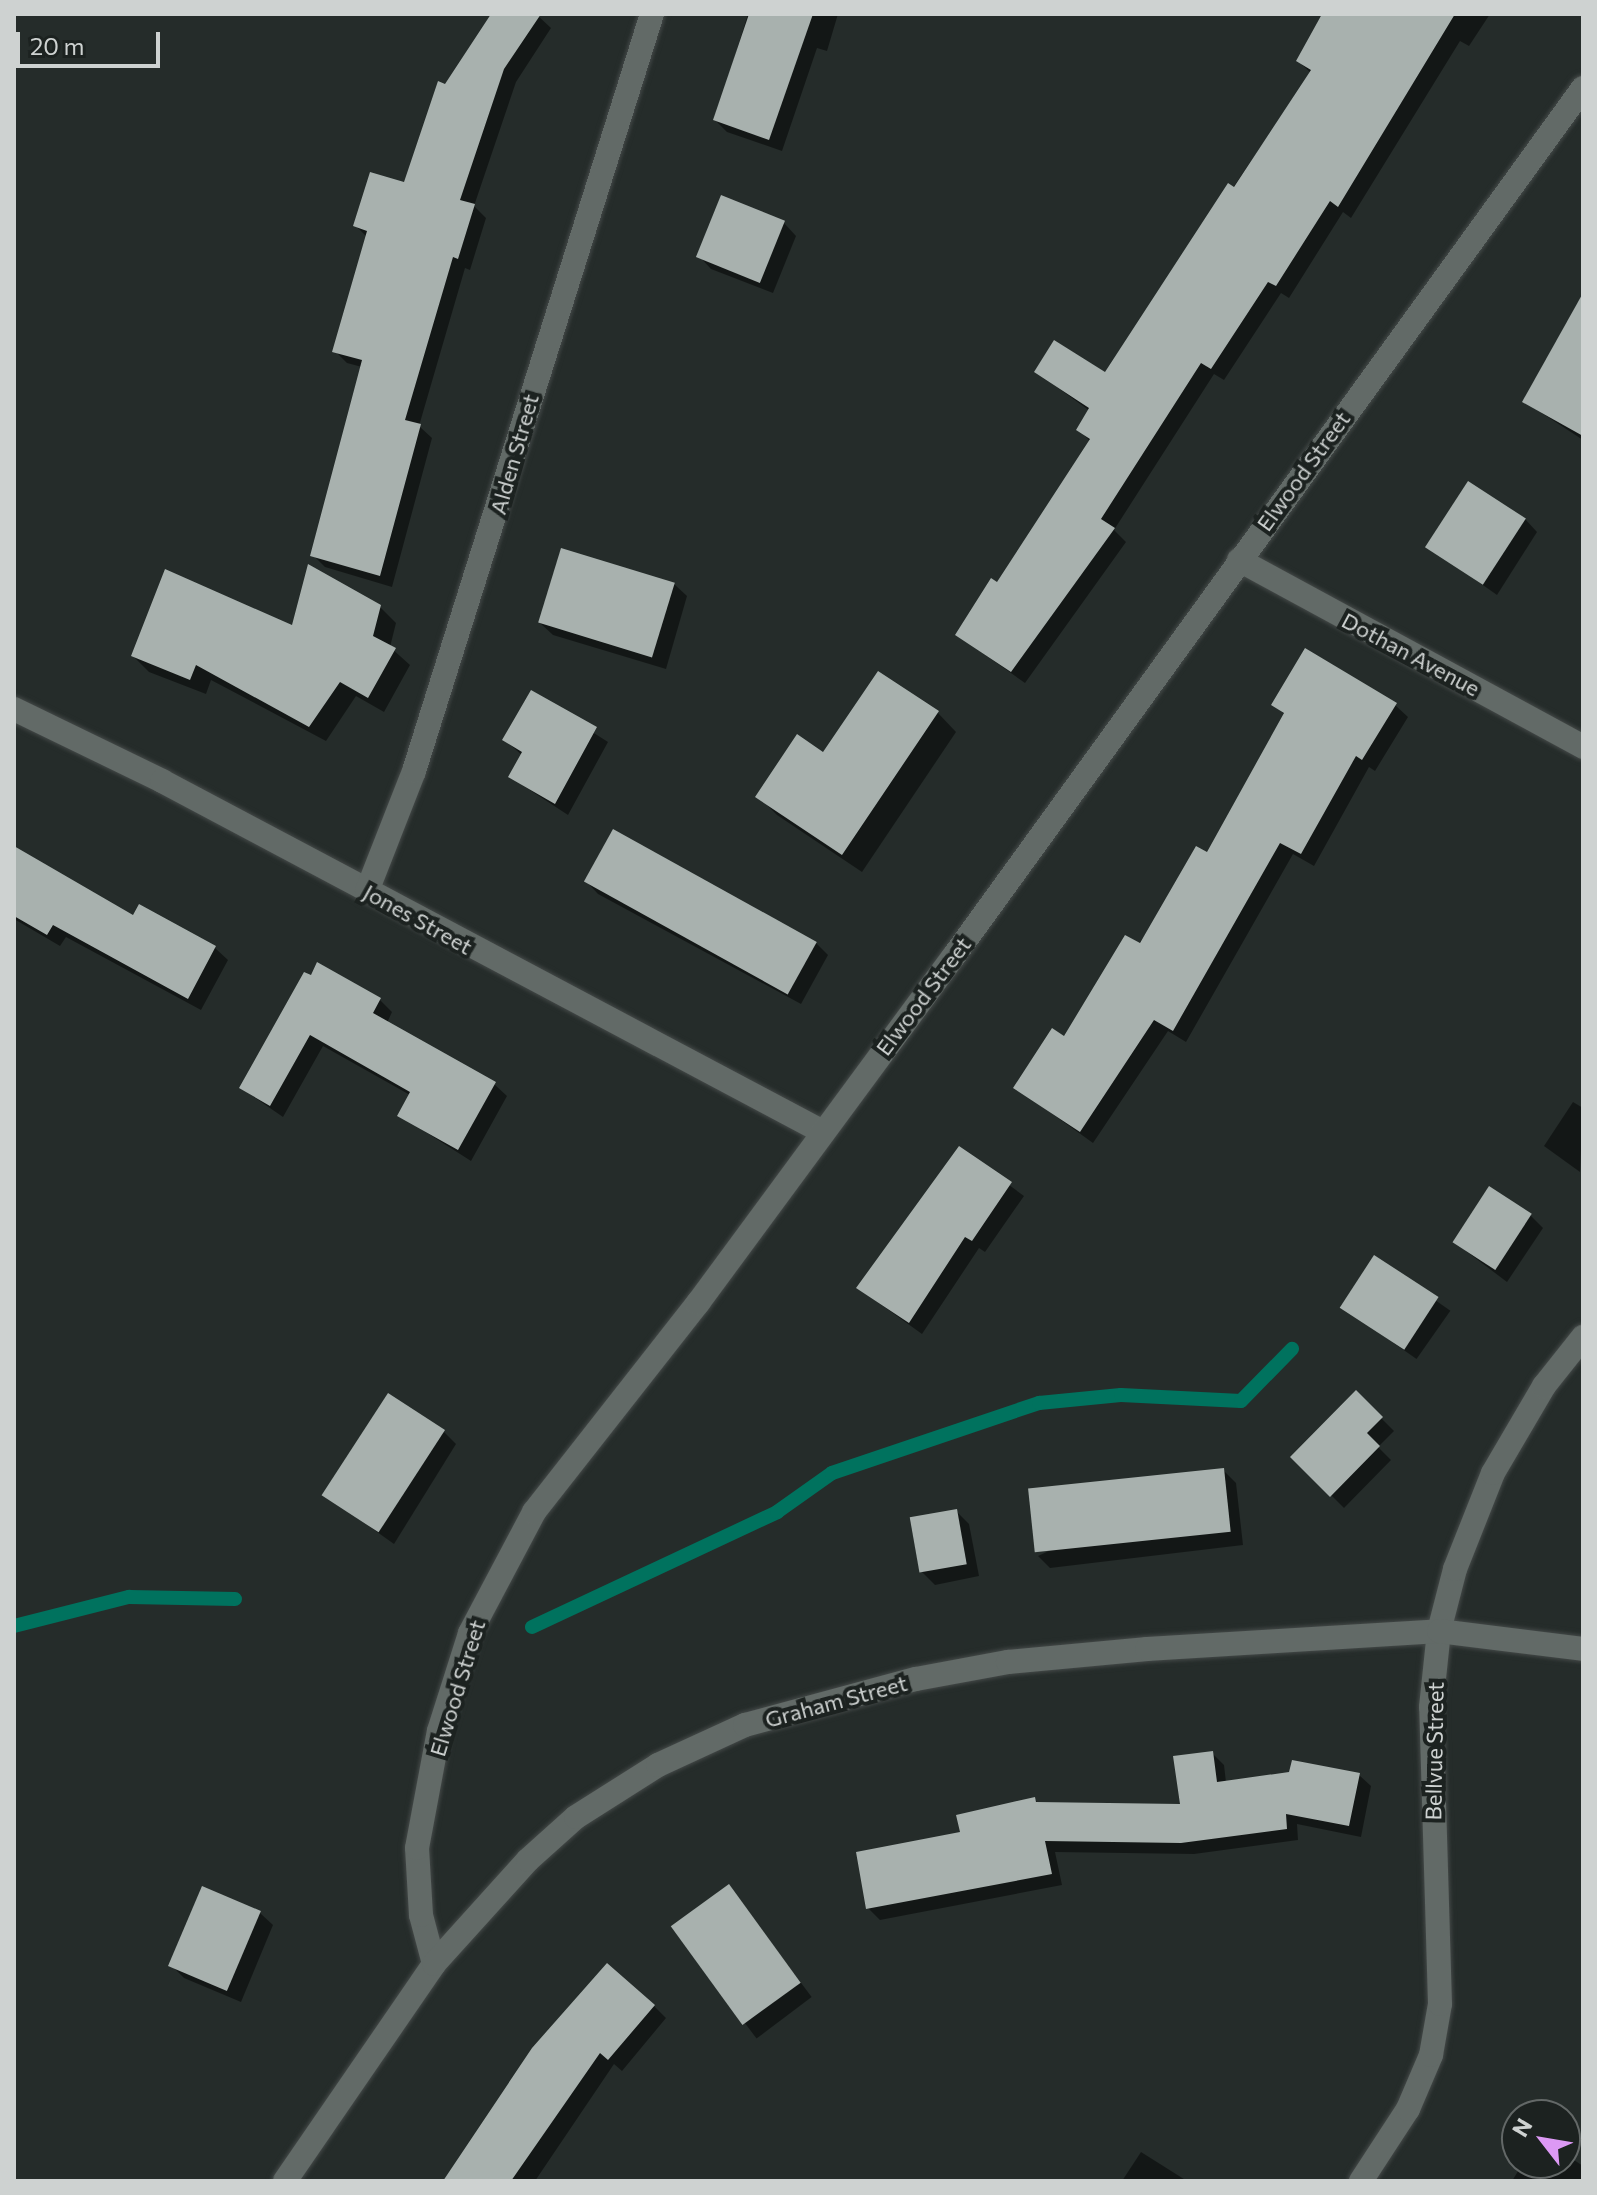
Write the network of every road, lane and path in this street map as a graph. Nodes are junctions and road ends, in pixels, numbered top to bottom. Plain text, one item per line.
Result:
1 (652, 14) edge
2 (1583, 88) edge
3 (1239, 560) junction
4 (14, 709) edge
5 (1583, 747) edge
6 (367, 891) junction
7 (821, 1131) junction
8 (1583, 1337) edge
9 (1439, 1631) junction
10 (1583, 1649) edge
11 (434, 1964) junction
12 (285, 2181) edge
13 (1361, 2181) edge

1 - 6 street, Alden Street
2 - 3 street, Elwood Street
3 - 5 street, Dothan Avenue
3 - 7 street, Elwood Street
4 - 6 street, Jones Street
6 - 7 street, Jones Street
7 - 11 street, Elwood Street
8 - 9 street, Bellvue Street
9 - 10 street, Graham Street
9 - 11 street, Graham Street
9 - 13 street, Bellvue Street
11 - 12 street, Graham Street

